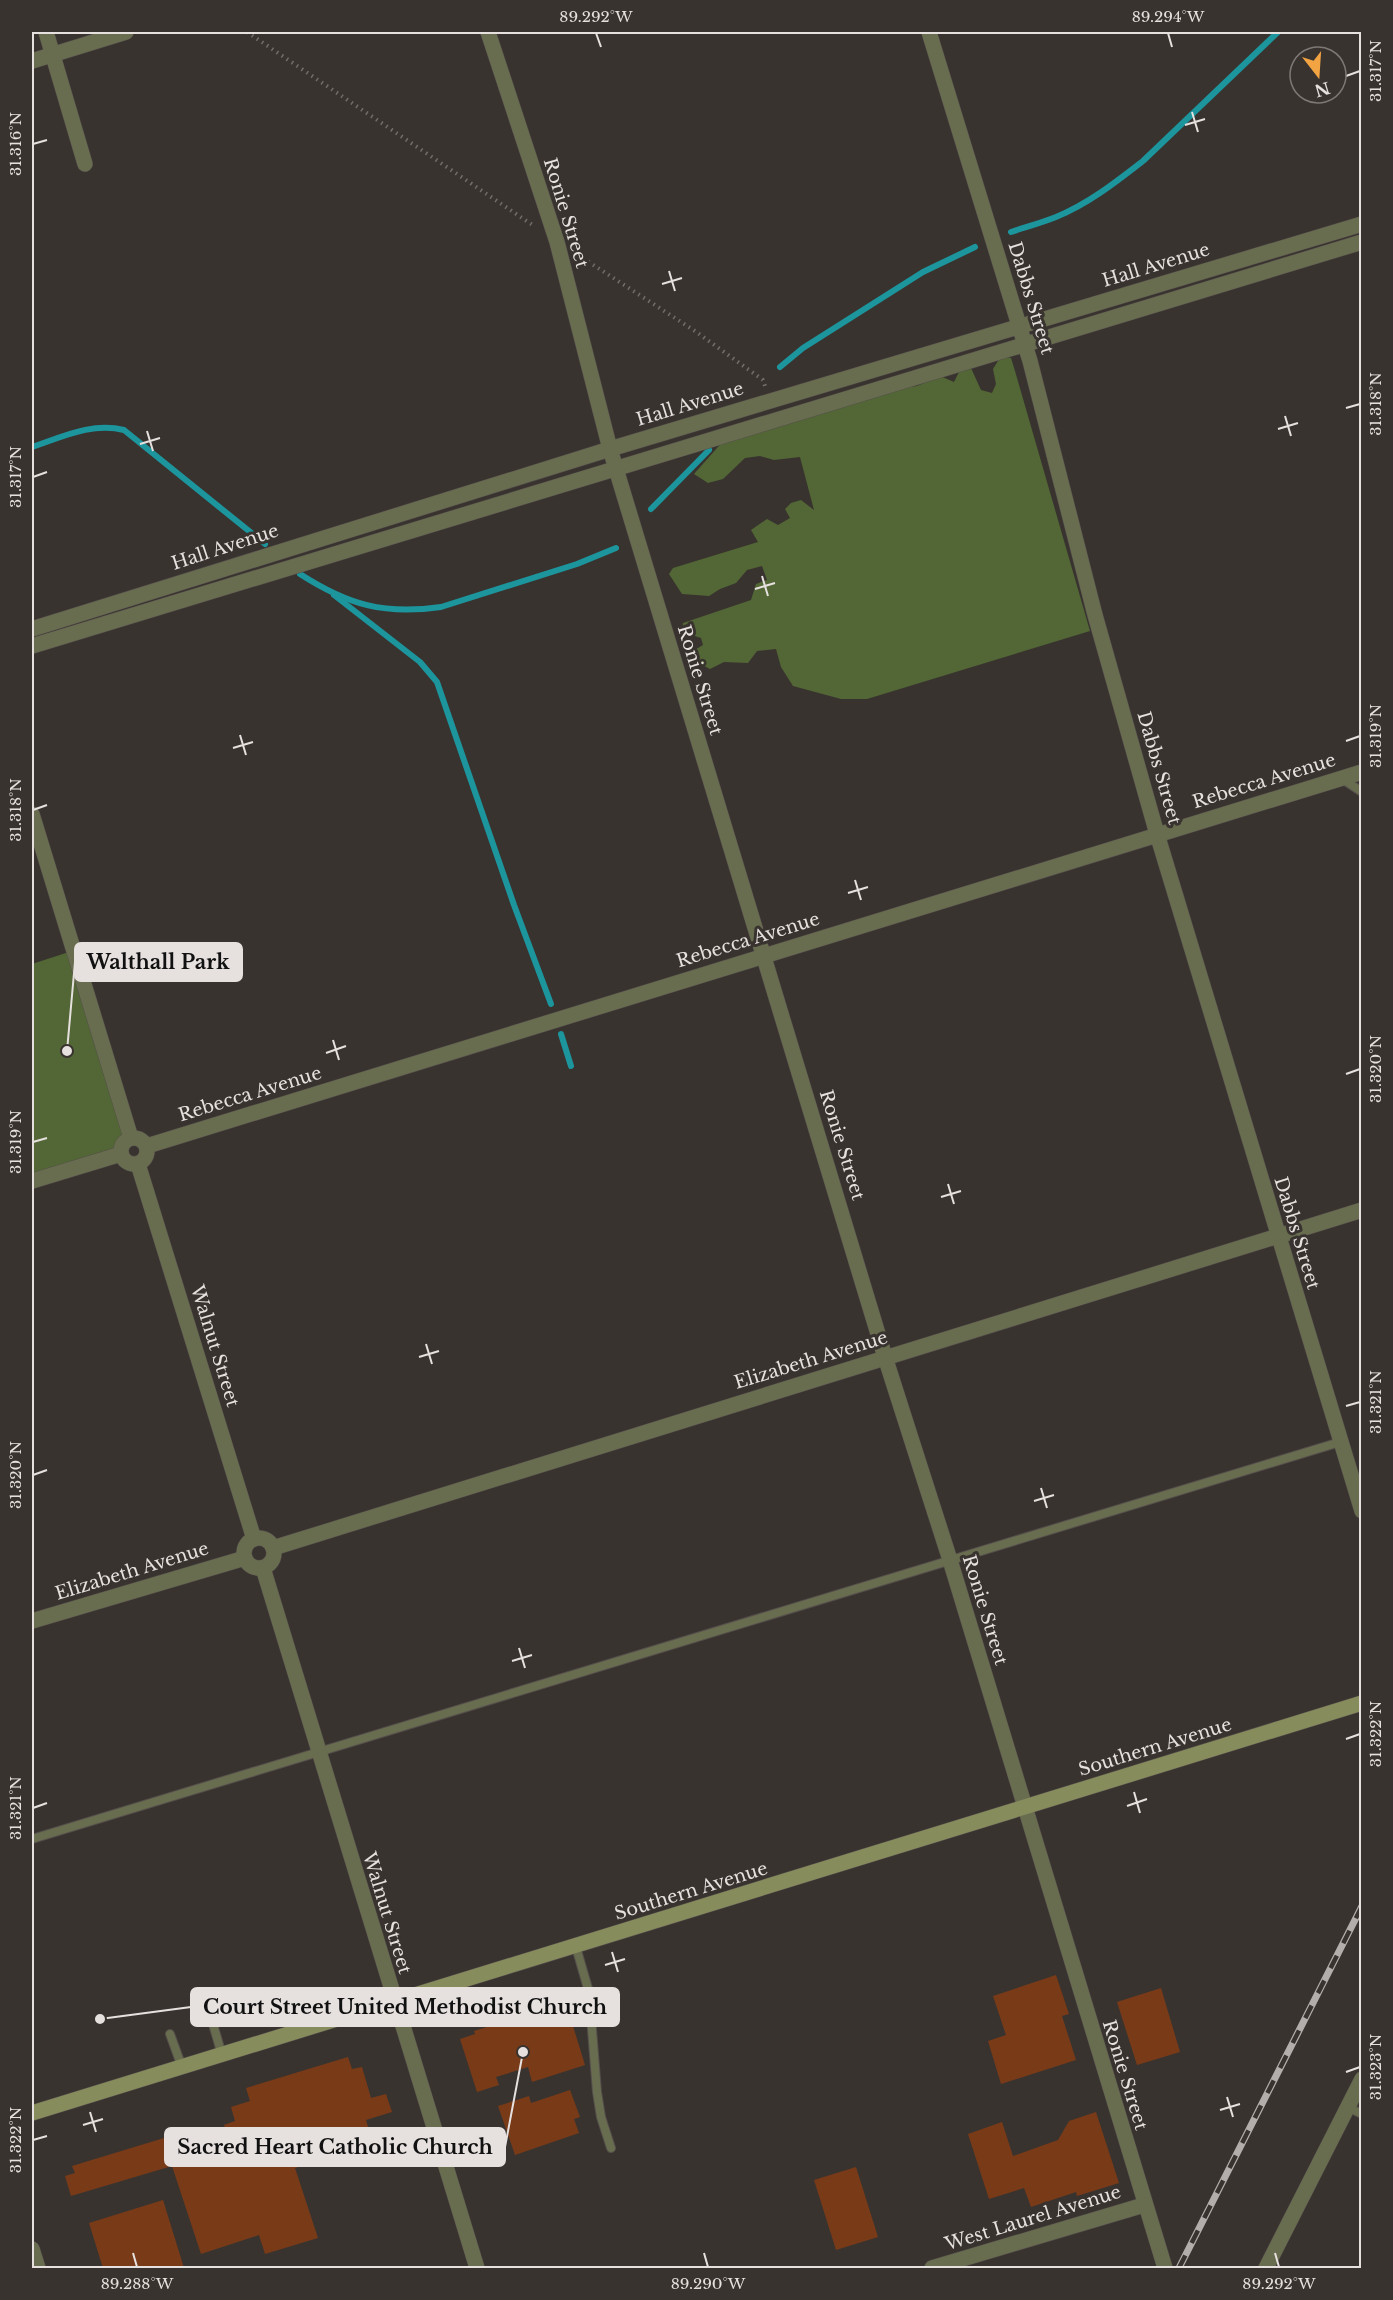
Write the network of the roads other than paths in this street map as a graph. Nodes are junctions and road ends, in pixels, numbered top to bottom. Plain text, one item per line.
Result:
1 (46, 32) edge
2 (126, 32) edge
3 (488, 32) edge
4 (929, 32) edge
5 (52, 54) junction
6 (32, 61) edge
7 (85, 164) dead end
8 (1362, 224) edge
9 (1362, 242) edge
10 (1020, 326) junction
11 (1025, 344) junction
12 (610, 449) junction
13 (615, 469) junction
14 (32, 628) edge
15 (32, 646) edge
16 (1362, 772) edge
17 (1340, 778) junction
18 (1362, 792) edge
19 (32, 814) edge
20 (1157, 834) junction
21 (765, 955) junction
22 (130, 1138) junction
23 (147, 1146) junction
24 (121, 1154) junction
25 (138, 1164) junction
26 (32, 1181) edge
27 (1362, 1210) edge
28 (1277, 1236) junction
29 (885, 1357) junction
30 (1340, 1442) junction
31 (1362, 1511) edge
32 (254, 1539) junction
33 (273, 1548) junction
34 (244, 1558) junction
35 (950, 1560) junction
36 (263, 1568) junction
37 (32, 1621) edge
38 (1362, 1703) edge
39 (318, 1752) junction
40 (1024, 1808) junction
41 (32, 1839) edge
42 (576, 1947) junction
43 (394, 2002) junction
44 (208, 2007) dead end
45 (170, 2034) dead end
46 (222, 2055) junction
47 (182, 2067) junction
48 (1362, 2079) edge
49 (1347, 2107) junction
50 (32, 2113) edge
51 (1362, 2114) edge
52 (611, 2148) dead end
53 (1144, 2205) junction
54 (32, 2249) edge
55 (38, 2268) edge
56 (477, 2268) edge
57 (932, 2268) edge
58 (1165, 2268) edge
59 (1266, 2268) edge

1 - 5 street
2 - 5 street
3 - 12 street, Ronie Street
4 - 10 street, Dabbs Street
5 - 6 street
5 - 7 street
8 - 10 street, Hall Avenue
9 - 11 street, Hall Avenue
10 - 11 street, Dabbs Street
10 - 12 street, Hall Avenue
11 - 13 street, Hall Avenue
11 - 20 street, Dabbs Street
12 - 13 street, Ronie Street
12 - 14 street, Hall Avenue
13 - 15 street, Hall Avenue
13 - 21 street, Ronie Street
16 - 17 street, Rebecca Avenue
17 - 18 lane
17 - 20 street, Rebecca Avenue
19 - 22 street
20 - 21 street, Rebecca Avenue
20 - 28 street, Dabbs Street
21 - 23 street, Rebecca Avenue
21 - 29 street, Ronie Street
22 - 23 street
22 - 24 street
23 - 25 street
24 - 25 street
24 - 26 street
25 - 32 street, Walnut Street
27 - 28 street, Elizabeth Avenue
28 - 29 street, Elizabeth Avenue
28 - 30 street, Dabbs Street
29 - 33 street, Elizabeth Avenue
29 - 35 street, Ronie Street
30 - 31 street, Dabbs Street
30 - 35 lane
32 - 33 street
32 - 34 street
33 - 36 street
34 - 36 street
34 - 37 street, Elizabeth Avenue
35 - 39 lane
35 - 40 street, Ronie Street
36 - 39 street, Walnut Street
38 - 40 main road, Southern Avenue
39 - 41 lane
39 - 43 street, Walnut Street
40 - 42 main road, Southern Avenue
40 - 53 street, Ronie Street
42 - 43 main road, Southern Avenue
42 - 52 lane
43 - 46 main road, Southern Avenue
43 - 56 street, Walnut Street
44 - 46 lane
45 - 47 lane
46 - 47 main road, Southern Avenue
47 - 50 main road, Southern Avenue
48 - 49 street
49 - 51 lane
49 - 59 street
53 - 57 street, West Laurel Avenue
53 - 58 street, Ronie Street
54 - 55 street

